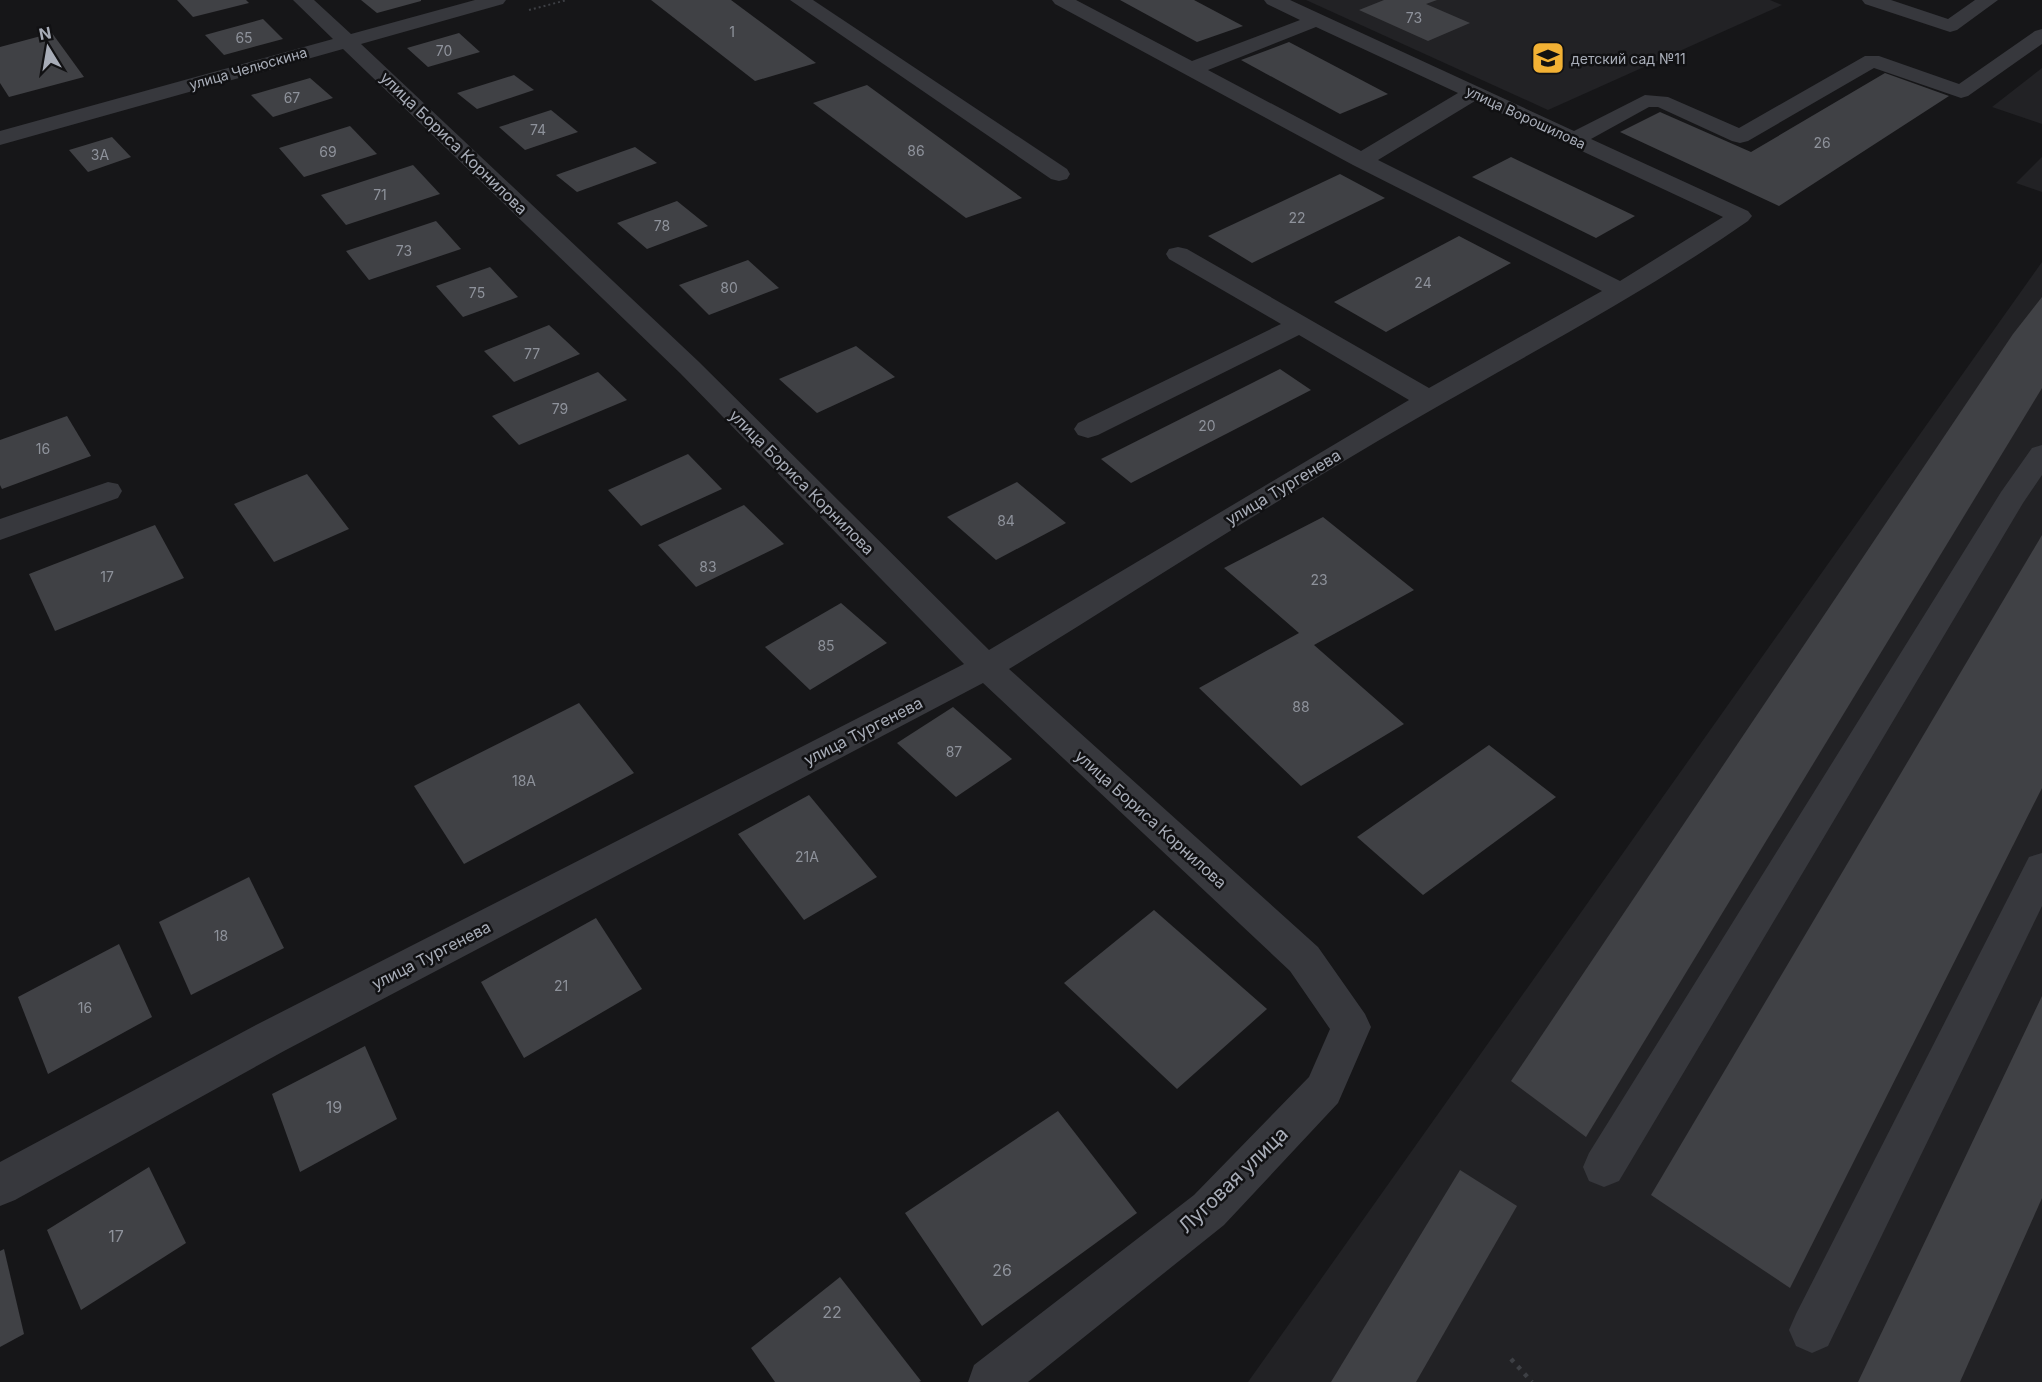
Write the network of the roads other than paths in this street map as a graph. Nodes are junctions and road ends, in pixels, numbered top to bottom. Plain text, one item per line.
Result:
1 (303, 0) edge
2 (496, 0) edge
3 (800, 0) edge
4 (1274, 0) edge
5 (1872, 0) edge
6 (1988, 0) edge
7 (1069, 1) edge
8 (1317, 20) junction
9 (2042, 34) edge
10 (348, 40) junction
11 (1191, 69) junction
12 (1474, 93) junction
13 (2, 134) edge
14 (1575, 140) junction
15 (1361, 160) junction
16 (1059, 174) dead end
17 (1705, 240) joint
18 (1178, 254) dead end
19 (1621, 291) junction
20 (1299, 325) junction
21 (1429, 400) junction
22 (1088, 429) dead end
23 (2042, 454) edge
24 (108, 491) dead end
25 (0, 530) edge
26 (986, 667) junction
27 (2042, 868) edge
28 (1304, 959) joint
29 (1604, 1167) dead end
30 (0, 1185) edge
31 (1812, 1330) dead end
32 (991, 1382) edge

1 - 10 street, улица Бориса Корнилова
2 - 10 street, улица Челюскина
3 - 16 street
4 - 8 street, улица Ворошилова
5 - 6 street
7 - 11 street
8 - 11 street
8 - 12 street, улица Ворошилова
9 - 14 street
10 - 13 street, улица Челюскина
10 - 26 street, улица Бориса Корнилова
11 - 15 street
12 - 14 street, улица Ворошилова
12 - 15 street
14 - 17 street, улица Ворошилова
15 - 19 street
17 - 19 street, улица Тургенева
18 - 20 street
19 - 21 street, улица Тургенева
20 - 21 street
20 - 22 street
21 - 26 street, улица Тургенева
23 - 29 street
24 - 25 street
26 - 28 street, улица Бориса Корнилова
26 - 30 street, улица Тургенева
27 - 31 street
28 - 32 street, Луговая улица

